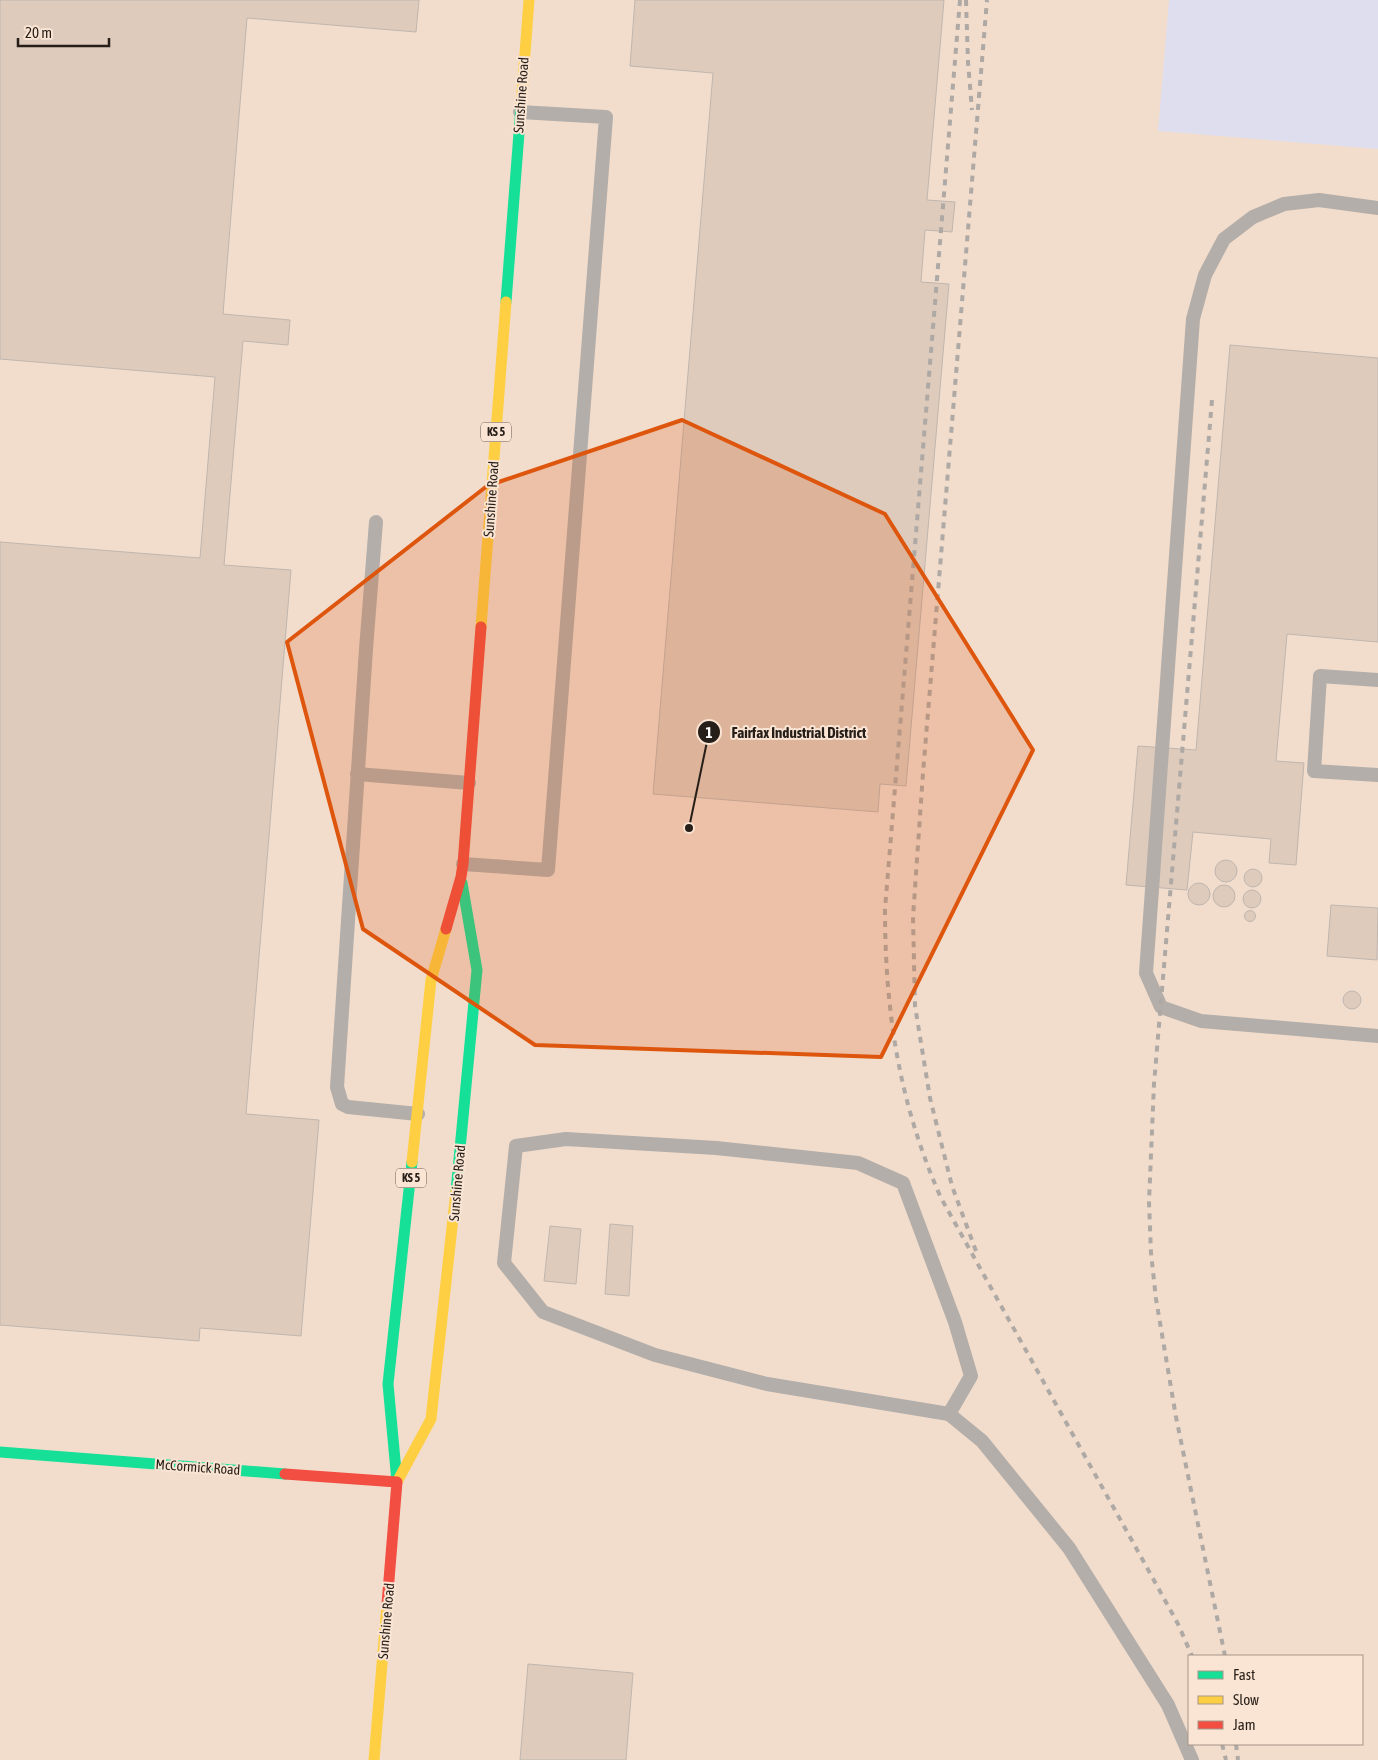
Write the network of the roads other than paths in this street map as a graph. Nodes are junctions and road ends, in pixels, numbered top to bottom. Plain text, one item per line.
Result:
1 (528, 0) edge
2 (520, 112) junction
3 (1378, 208) edge
4 (376, 522) dead end
5 (1378, 680) edge
6 (357, 774) junction
7 (1378, 775) edge
8 (469, 784) junction
9 (462, 871) junction
10 (1378, 1036) edge
11 (418, 1114) junction
12 (949, 1414) junction
13 (0, 1452) edge
14 (397, 1482) junction
15 (374, 1760) edge
16 (1192, 1760) edge

1 - 2 main road, Sunshine Road / KS 5
2 - 8 main road, Sunshine Road / KS 5
2 - 9 lane
3 - 10 lane
4 - 6 lane
5 - 7 lane
6 - 8 lane
6 - 11 lane
8 - 9 main road, Sunshine Road / KS 5
9 - 11 main road, Sunshine Road / KS 5
9 - 14 main road, Sunshine Road / KS 5
11 - 14 main road, Sunshine Road / KS 5
12 - 12 lane
12 - 16 lane
13 - 14 main road, McCormick Road
14 - 15 main road, Sunshine Road

